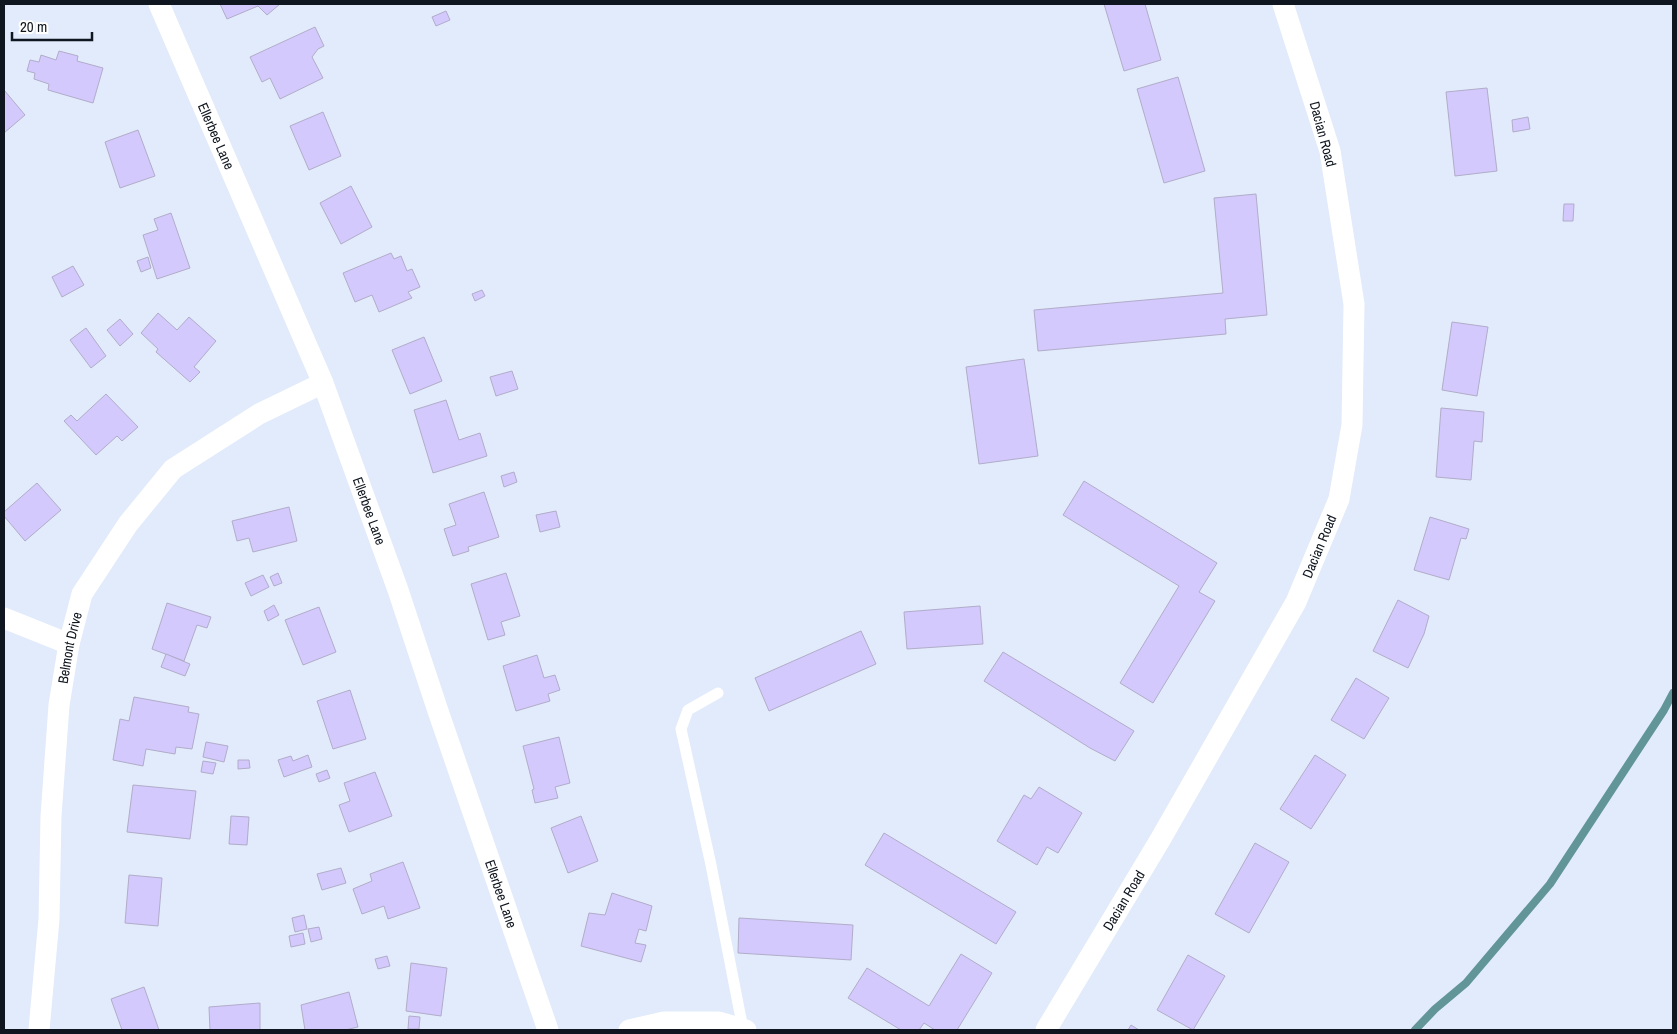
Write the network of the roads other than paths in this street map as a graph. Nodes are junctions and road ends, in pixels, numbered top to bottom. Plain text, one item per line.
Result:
1 (159, 4) edge
2 (1283, 4) edge
3 (322, 383) junction
4 (4, 618) edge
5 (69, 644) junction
6 (718, 693) dead end
7 (39, 1030) edge
8 (548, 1030) edge
9 (629, 1030) edge
10 (744, 1030) edge
11 (1046, 1030) edge

1 - 3 street, Ellerbee Lane
2 - 11 street, Dacian Road
3 - 5 street, Belmont Drive
3 - 8 street, Ellerbee Lane
4 - 5 street
5 - 7 street, Belmont Drive
6 - 10 lane
9 - 10 street

